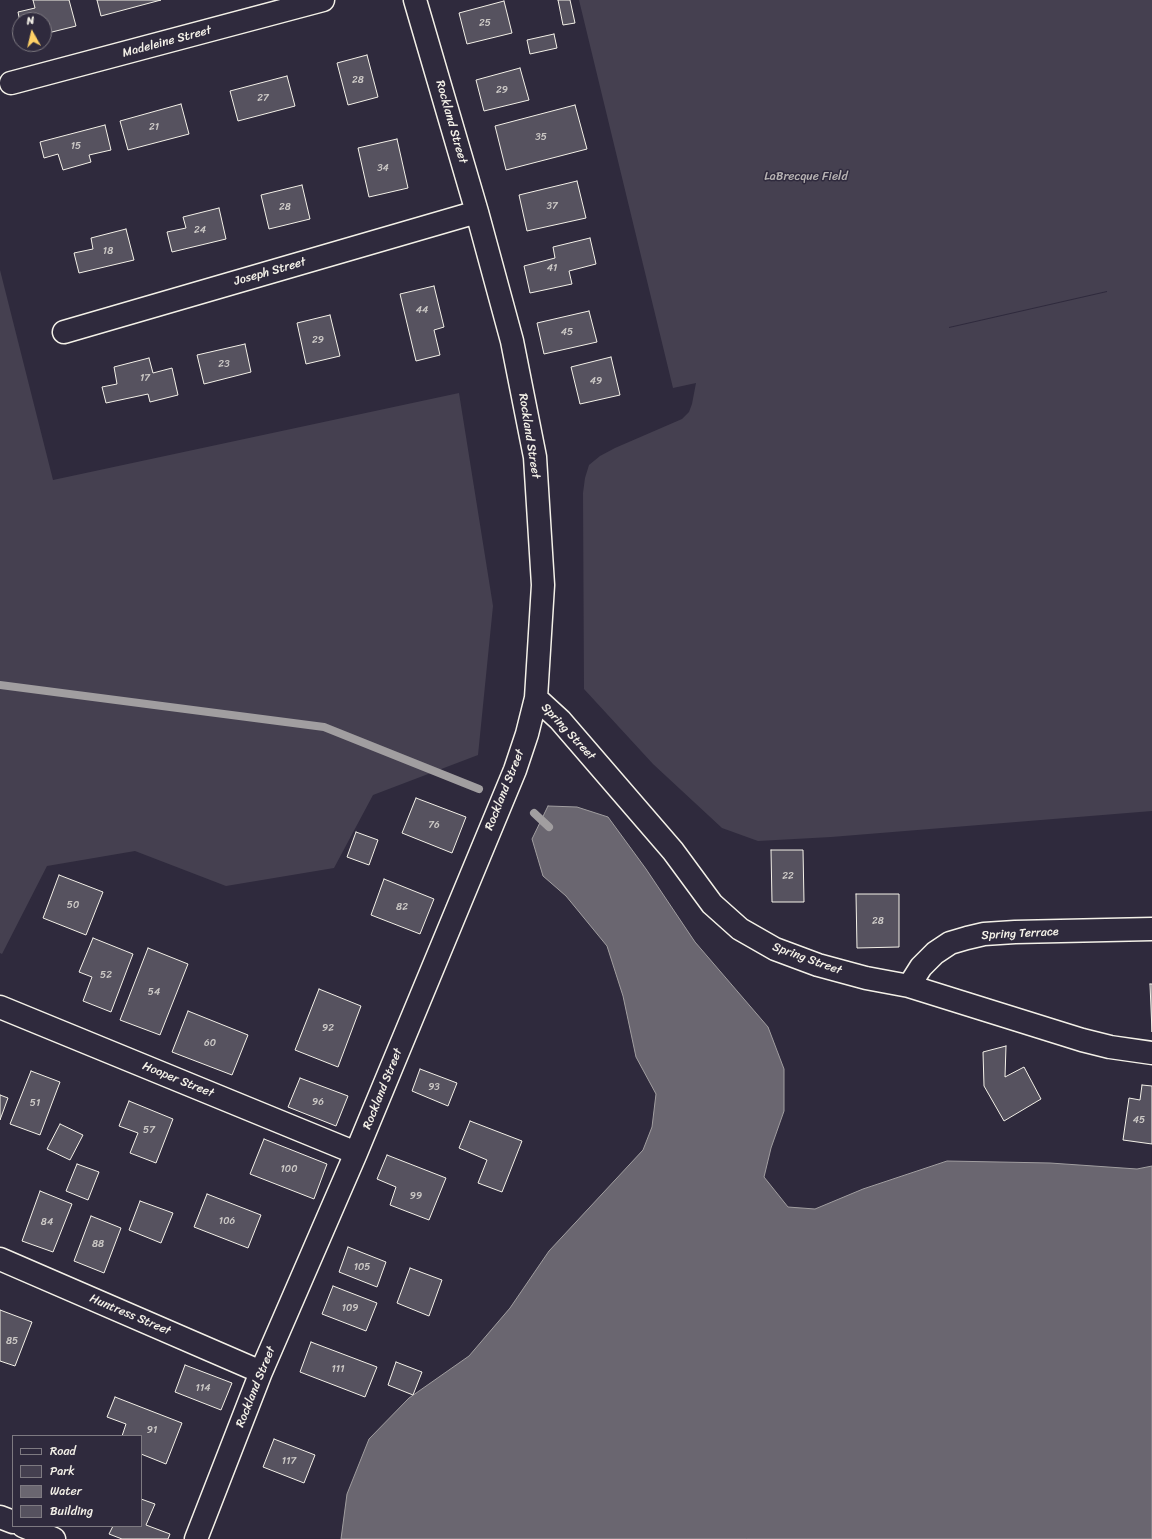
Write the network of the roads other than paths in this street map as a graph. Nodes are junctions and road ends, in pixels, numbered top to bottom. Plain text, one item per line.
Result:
1 (323, 0) edge
2 (416, 0) edge
3 (11, 83) dead end
4 (477, 212) junction
5 (64, 332) dead end
6 (536, 698) junction
7 (1152, 929) edge
8 (909, 986) junction
9 (0, 1007) edge
10 (1152, 1053) edge
11 (356, 1153) junction
12 (0, 1259) edge
13 (261, 1372) junction
14 (0, 1517) edge
15 (12, 1522) edge
16 (25, 1527) edge
17 (54, 1539) edge
18 (196, 1539) edge

1 - 3 street, Madeleine Street
2 - 4 street, Rockland Street
4 - 5 street, Joseph Street
4 - 6 street, Rockland Street
6 - 8 street, Spring Street
6 - 11 street, Rockland Street
7 - 8 street, Spring Terrace
8 - 10 street, Spring Street
9 - 11 street, Hooper Street
11 - 13 street, Rockland Street
12 - 13 street, Huntress Street
13 - 18 street, Rockland Street
14 - 15 street
16 - 17 street

